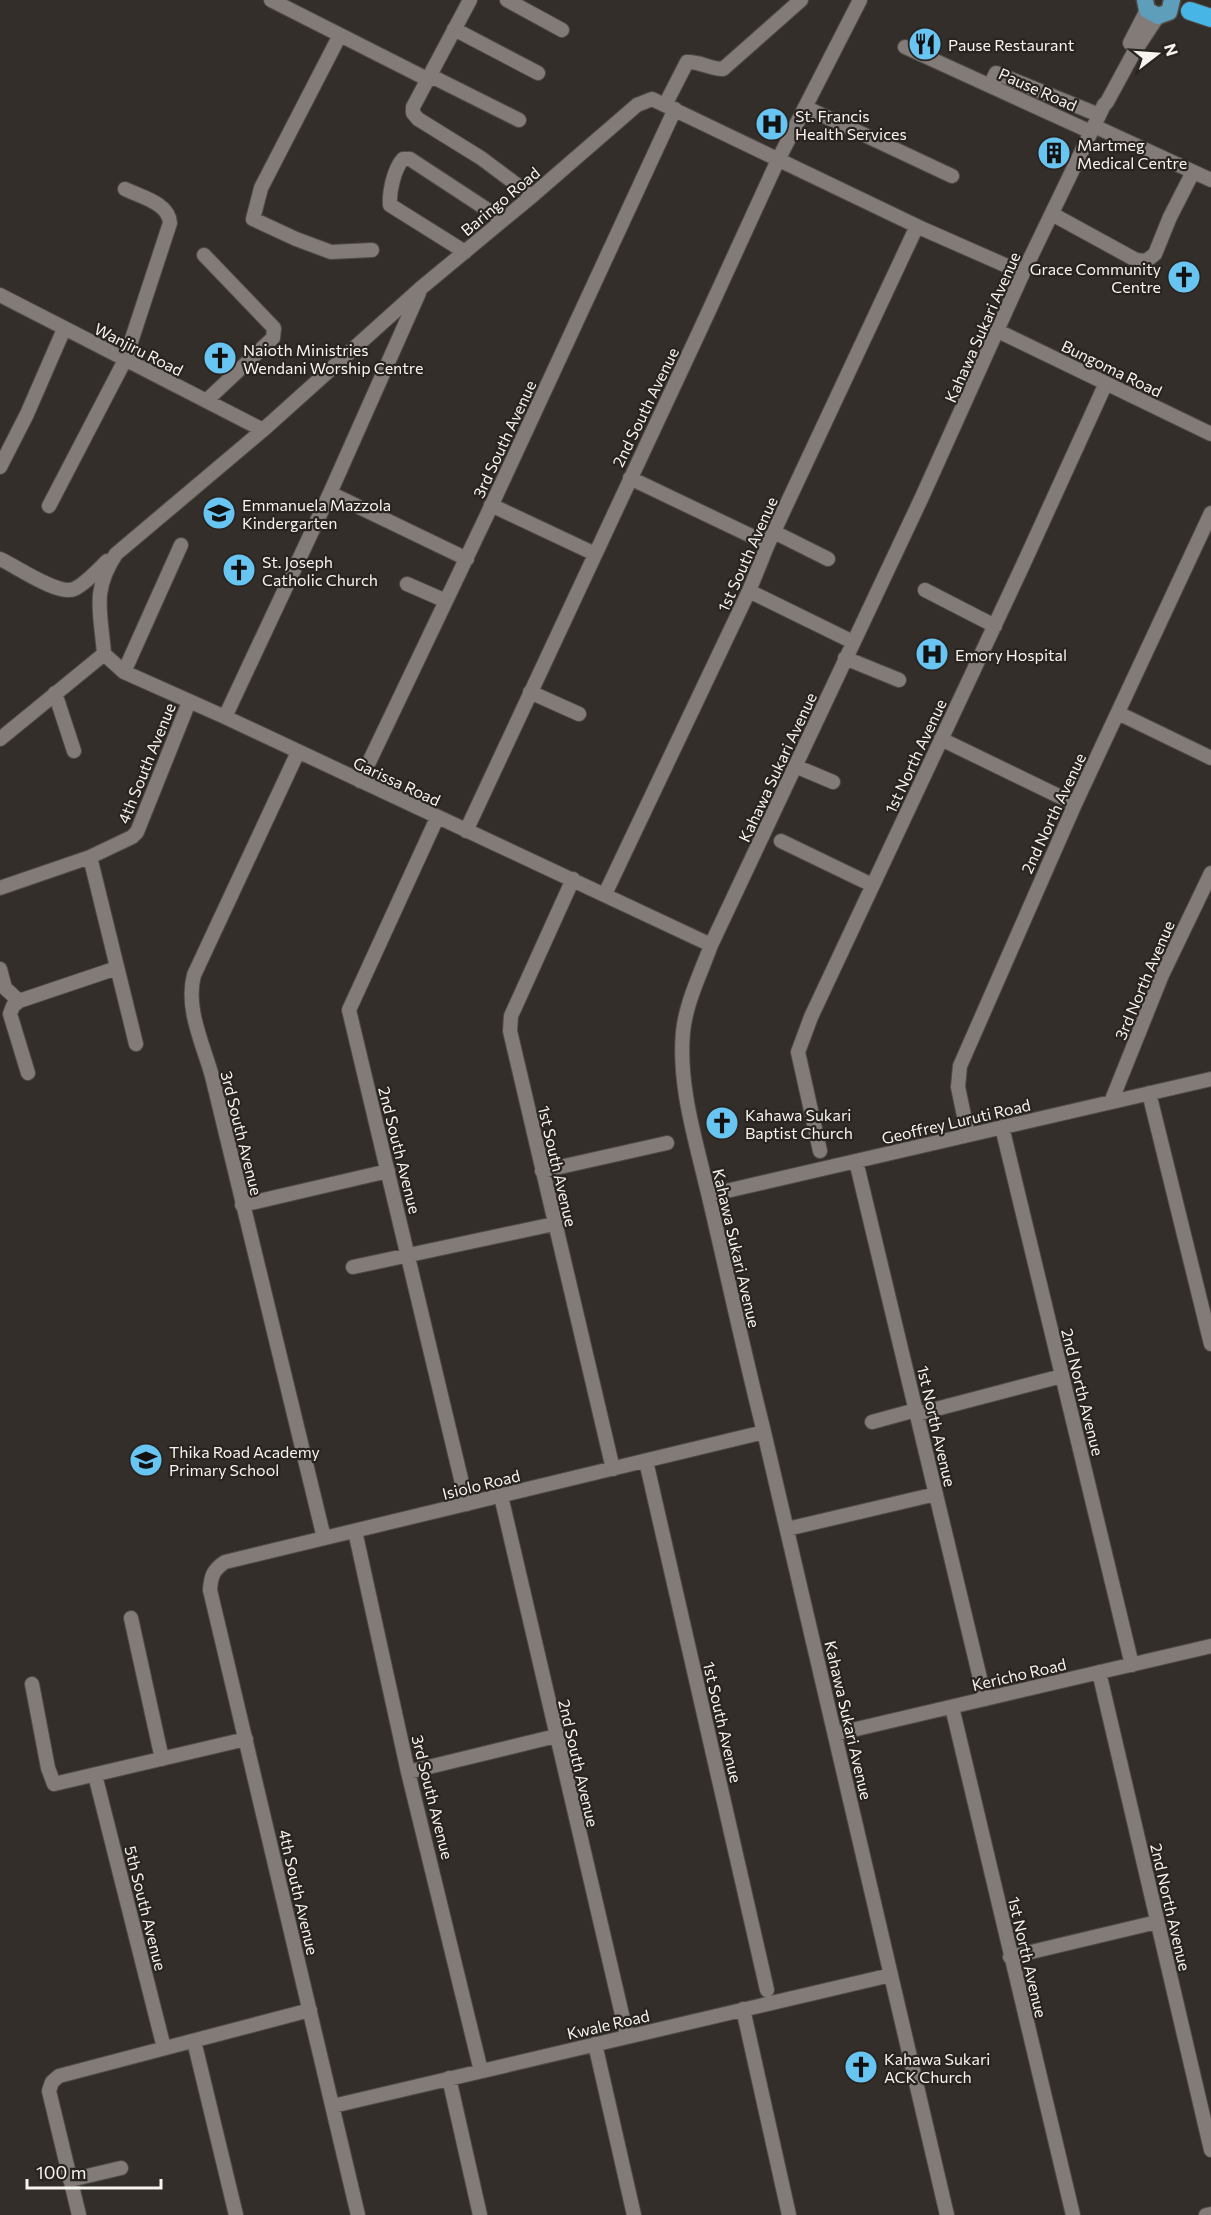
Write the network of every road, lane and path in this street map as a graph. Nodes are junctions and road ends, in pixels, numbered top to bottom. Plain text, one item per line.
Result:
1 (271, 0) edge
2 (470, 0) edge
3 (507, 0) edge
4 (801, 0) edge
5 (860, 0) edge
6 (1178, 6) edge
7 (1150, 9) edge
8 (1211, 20) edge
9 (454, 28) junction
10 (562, 30) dead end
11 (339, 35) junction
12 (905, 47) dead end
13 (538, 73) dead end
14 (430, 78) junction
15 (805, 106) junction
16 (670, 107) junction
17 (519, 120) dead end
18 (1097, 120) junction
19 (778, 160) junction
20 (1193, 172) junction
21 (952, 176) dead end
22 (1211, 180) edge
23 (125, 189) dead end
24 (532, 196) junction
25 (1052, 214) junction
26 (503, 220) junction
27 (917, 226) junction
28 (372, 250) dead end
29 (465, 252) junction
30 (204, 255) dead end
31 (1023, 273) junction
32 (421, 288) junction
33 (0, 295) edge
34 (64, 329) junction
35 (998, 331) junction
36 (125, 360) junction
37 (1106, 383) junction
38 (206, 401) junction
39 (263, 430) junction
40 (1211, 434) edge
41 (0, 467) edge
42 (630, 478) junction
43 (330, 493) junction
44 (491, 505) junction
45 (49, 506) dead end
46 (1211, 513) edge
47 (771, 538) junction
48 (181, 545) dead end
49 (116, 554) junction
50 (595, 554) junction
51 (466, 558) junction
52 (0, 559) edge
53 (828, 559) dead end
54 (407, 584) dead end
55 (925, 590) dead end
56 (749, 591) junction
57 (446, 601) junction
58 (994, 626) junction
59 (853, 642) junction
60 (104, 654) junction
61 (845, 658) junction
62 (124, 672) junction
63 (899, 680) dead end
64 (530, 692) junction
65 (55, 693) junction
66 (189, 702) junction
67 (1118, 713) junction
68 (579, 714) dead end
69 (225, 717) junction
70 (941, 739) junction
71 (0, 740) edge
72 (74, 751) dead end
73 (298, 752) junction
74 (1211, 758) edge
75 (795, 766) junction
76 (360, 781) junction
77 (833, 782) dead end
78 (1075, 804) junction
79 (437, 818) junction
80 (466, 831) junction
81 (781, 841) dead end
82 (90, 857) junction
83 (1211, 873) edge
84 (573, 879) junction
85 (872, 885) junction
86 (0, 888) edge
87 (605, 894) junction
88 (711, 945) junction
89 (117, 968) junction
90 (0, 969) edge
91 (19, 1001) junction
92 (136, 1044) dead end
93 (28, 1073) dead end
94 (1211, 1079) edge
95 (1149, 1093) junction
96 (1111, 1102) junction
97 (1002, 1127) junction
98 (968, 1135) junction
99 (668, 1143) dead end
100 (822, 1159) junction
101 (856, 1161) junction
102 (388, 1171) junction
103 (542, 1171) junction
104 (709, 1195) junction
105 (242, 1205) junction
106 (554, 1224) junction
107 (408, 1254) junction
108 (353, 1267) dead end
109 (1211, 1340) edge
110 (1062, 1376) junction
111 (917, 1412) junction
112 (872, 1422) dead end
113 (764, 1432) junction
114 (646, 1461) junction
115 (613, 1469) junction
116 (936, 1494) junction
117 (501, 1496) junction
118 (467, 1504) junction
119 (787, 1529) junction
120 (355, 1531) junction
121 (324, 1538) junction
122 (211, 1577) joint
123 (131, 1618) dead end
124 (1211, 1646) edge
125 (1131, 1665) junction
126 (1099, 1672) junction
127 (32, 1684) dead end
128 (986, 1699) junction
129 (952, 1707) junction
130 (835, 1734) junction
131 (555, 1736) junction
132 (246, 1739) junction
133 (162, 1759) junction
134 (408, 1772) junction
135 (95, 1775) junction
136 (1157, 1922) junction
137 (1010, 1957) junction
138 (891, 1974) junction
139 (768, 1996) junction
140 (743, 2009) junction
141 (310, 2010) junction
142 (627, 2037) junction
143 (194, 2041) junction
144 (594, 2044) junction
145 (164, 2048) junction
146 (481, 2071) junction
147 (449, 2078) junction
148 (333, 2106) junction
149 (1211, 2150) edge
150 (122, 2168) dead end
151 (70, 2181) junction
152 (1211, 2214) edge
153 (79, 2215) edge
154 (236, 2215) edge
155 (358, 2215) edge
156 (480, 2215) edge
157 (634, 2215) edge
158 (789, 2215) edge
159 (947, 2215) edge
160 (1073, 2215) edge
161 (1206, 2215) edge

1 - 11 street
2 - 9 street
3 - 10 street
4 - 16 street, 3rd South Avenue
5 - 15 street, 2nd South Avenue
6 - 7 main road
6 - 8 highway
7 - 18 street, Kahawa Sukari Avenue
9 - 13 street
9 - 14 street
11 - 14 street
11 - 28 street
12 - 18 street, Pause Road
14 - 17 street
14 - 24 street
15 - 19 street, 2nd South Avenue
15 - 21 street
16 - 19 street, Baringo Road
16 - 24 street, Baringo Road
16 - 44 street, 3rd South Avenue
18 - 20 street
18 - 25 street, Kahawa Sukari Avenue
19 - 27 street, Baringo Road
19 - 42 street, 2nd South Avenue
20 - 22 street
20 - 25 street
23 - 36 street
24 - 26 street, Baringo Road
25 - 31 street, Kahawa Sukari Avenue
26 - 29 street, Baringo Road
26 - 29 street
27 - 31 street, Baringo Road
27 - 47 street, 1st South Avenue
29 - 32 street, Baringo Road
30 - 38 street
31 - 35 street, Kahawa Sukari Avenue
32 - 39 street, Baringo Road
32 - 43 street
33 - 34 street, Wanjiru Road
34 - 36 street, Wanjiru Road
34 - 41 street
35 - 37 street, Bungoma Road
35 - 59 street, Kahawa Sukari Avenue
36 - 38 street, Wanjiru Road
36 - 45 street
37 - 40 street, Bungoma Road
37 - 58 street, 1st North Avenue
38 - 39 street, Wanjiru Road
39 - 49 street, Baringo Road
42 - 47 street
42 - 50 street, 2nd South Avenue
43 - 51 street
43 - 69 street
44 - 50 street
44 - 51 street, 3rd South Avenue
46 - 67 street, 2nd North Avenue
47 - 53 street
47 - 56 street, 1st South Avenue
48 - 62 street
49 - 52 street
49 - 60 street, Baringo Road
50 - 64 street, 2nd South Avenue
51 - 57 street, 3rd South Avenue
54 - 57 street
55 - 58 street
56 - 59 street
56 - 87 street, 1st South Avenue
57 - 76 street, 3rd South Avenue
58 - 70 street, 1st North Avenue
59 - 61 street, Kahawa Sukari Avenue
60 - 62 street, Garissa Road
60 - 65 street
61 - 63 street
61 - 75 street, Kahawa Sukari Avenue
62 - 66 street, Garissa Road
64 - 68 street
64 - 80 street, 2nd South Avenue
65 - 71 street
65 - 72 street
66 - 69 street, Garissa Road
66 - 82 street, 4th South Avenue
67 - 74 street
67 - 78 street, 2nd North Avenue
69 - 73 street, Garissa Road
70 - 78 street
70 - 85 street, 1st North Avenue
73 - 76 street, Garissa Road
73 - 105 street, 3rd South Avenue
75 - 77 street
75 - 88 street, Kahawa Sukari Avenue
76 - 79 street, Garissa Road
78 - 98 street, 2nd North Avenue
79 - 80 street, Garissa Road
79 - 102 street, 2nd South Avenue
80 - 84 street, Garissa Road
81 - 85 street
82 - 86 street, 4th South Avenue
82 - 89 street
83 - 96 street, 3rd North Avenue
84 - 87 street, Garissa Road
84 - 103 street, 1st South Avenue
85 - 100 street, 1st North Avenue
87 - 88 street, Garissa Road
88 - 104 street, Kahawa Sukari Avenue
89 - 91 street
89 - 92 street
90 - 91 street
91 - 93 street
94 - 95 street, Geoffrey Luruti Road
95 - 96 street, Geoffrey Luruti Road
95 - 109 street
96 - 97 street, Geoffrey Luruti Road
97 - 98 street, Geoffrey Luruti Road
97 - 110 street, 2nd North Avenue
98 - 101 street, Geoffrey Luruti Road
99 - 103 street
100 - 101 street, Geoffrey Luruti Road
100 - 104 street, Geoffrey Luruti Road
101 - 111 street, 1st North Avenue
102 - 105 street
102 - 107 street, 2nd South Avenue
103 - 106 street, 1st South Avenue
104 - 113 street, Kahawa Sukari Avenue
105 - 121 street, 3rd South Avenue
106 - 107 street
106 - 115 street, 1st South Avenue
107 - 108 street
107 - 118 street, 2nd South Avenue
110 - 111 street
110 - 125 street, 2nd North Avenue
111 - 112 street
111 - 116 street, 1st North Avenue
113 - 114 street, Isiolo Road
113 - 119 street, Kahawa Sukari Avenue
114 - 115 street, Isiolo Road
114 - 139 street, 1st South Avenue
115 - 117 street, Isiolo Road
116 - 119 street
116 - 128 street, 1st North Avenue
117 - 118 street, Isiolo Road
117 - 131 street, 2nd South Avenue
118 - 120 street, Isiolo Road
119 - 130 street, Kahawa Sukari Avenue
120 - 121 street, Isiolo Road
120 - 134 street, 3rd South Avenue
121 - 122 street, Isiolo Road
122 - 132 street, 4th South Avenue
123 - 133 street
124 - 125 street, Kericho Road
125 - 126 street, Kericho Road
126 - 128 street, Kericho Road
126 - 136 street, 2nd North Avenue
127 - 135 street
128 - 129 street, Kericho Road
129 - 130 street, Kericho Road
129 - 137 street, 1st North Avenue
130 - 138 street, Kahawa Sukari Avenue
131 - 134 street
131 - 142 street, 2nd South Avenue
132 - 133 street
132 - 141 street, 4th South Avenue
133 - 135 street
134 - 146 street, 3rd South Avenue
135 - 145 street, 5th South Avenue
136 - 137 street
136 - 149 street, 2nd North Avenue
137 - 160 street, 1st North Avenue
138 - 139 street, Kwale Road
138 - 159 street, Kahawa Sukari Avenue
139 - 140 street, Kwale Road
140 - 142 street, Kwale Road
140 - 158 street
141 - 143 street
141 - 148 street, 4th South Avenue
142 - 144 street, Kwale Road
143 - 145 street
143 - 154 street
144 - 146 street, Kwale Road
144 - 157 street
145 - 151 street
146 - 147 street, Kwale Road
147 - 148 street, Kwale Road
147 - 156 street
148 - 155 street, 4th South Avenue
150 - 151 street
151 - 153 street
152 - 161 street

